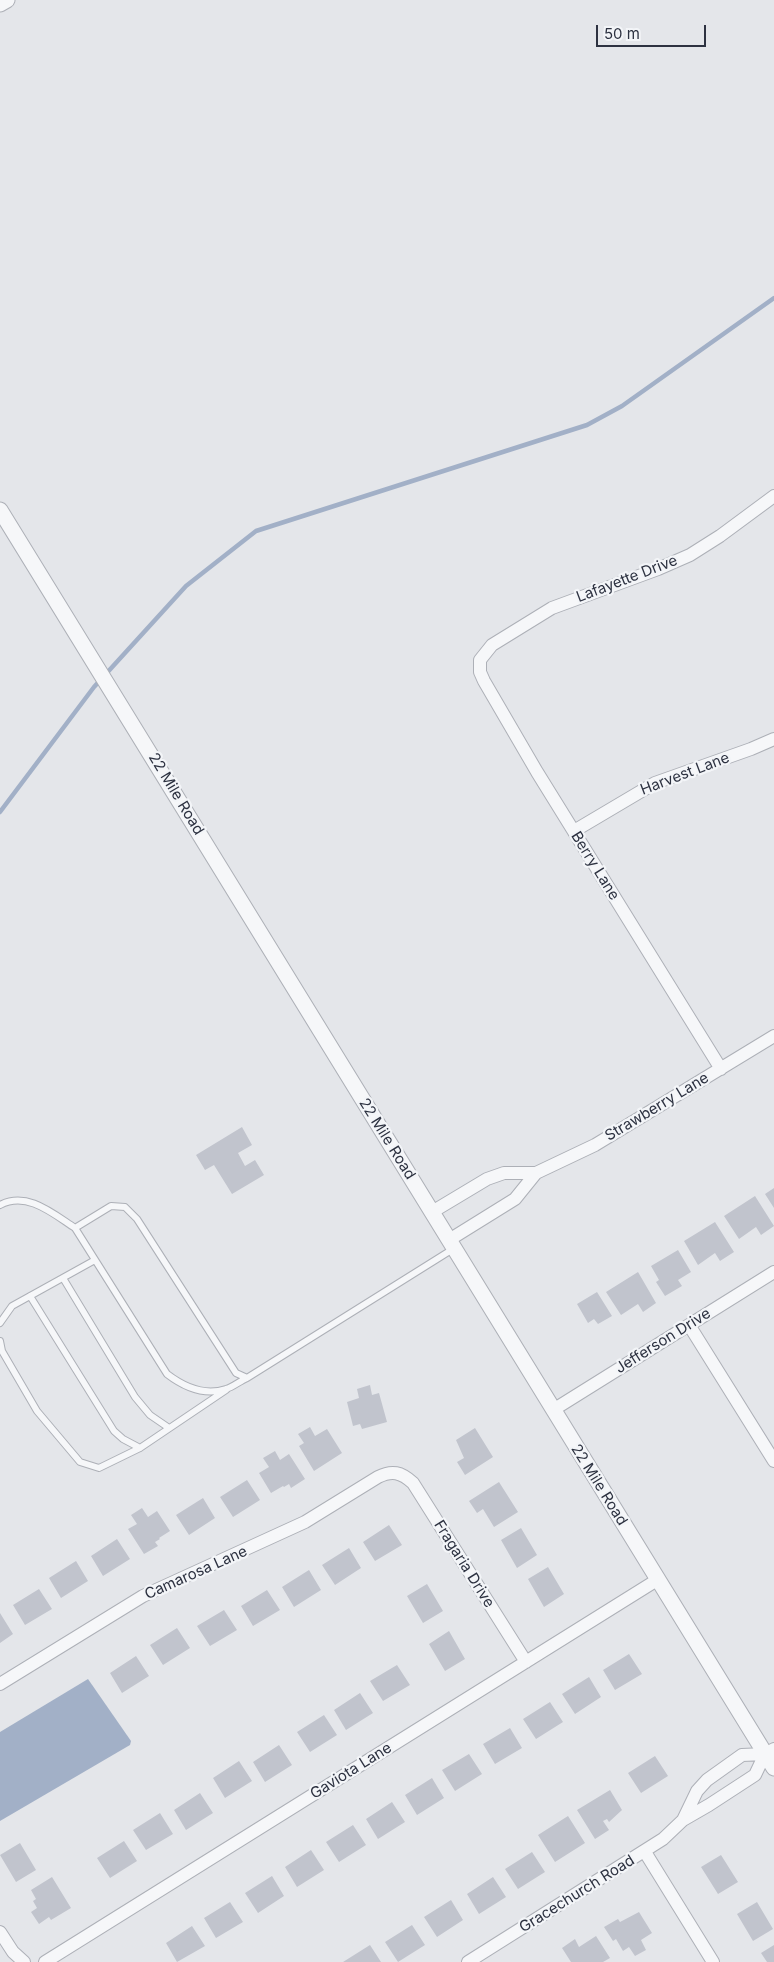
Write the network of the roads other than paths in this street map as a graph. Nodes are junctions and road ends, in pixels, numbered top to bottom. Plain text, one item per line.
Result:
1 (7, 0) edge
2 (0, 4) edge
3 (774, 496) edge
4 (0, 510) edge
5 (480, 660) joint
6 (774, 738) edge
7 (574, 831) junction
8 (774, 1036) edge
9 (720, 1069) junction
10 (536, 1173) junction
11 (0, 1205) edge
12 (432, 1212) junction
13 (75, 1228) junction
14 (452, 1244) junction
15 (95, 1260) junction
16 (774, 1272) edge
17 (63, 1278) junction
18 (30, 1296) junction
19 (0, 1323) edge
20 (689, 1325) junction
21 (0, 1342) edge
22 (247, 1378) junction
23 (226, 1390) junction
24 (553, 1410) junction
25 (169, 1428) junction
26 (140, 1448) junction
27 (774, 1461) edge
28 (396, 1472) joint
29 (657, 1580) junction
30 (526, 1662) junction
31 (0, 1684) edge
32 (770, 1752) edge
33 (774, 1768) edge
34 (683, 1820) junction
35 (645, 1852) junction
36 (0, 1932) edge
37 (24, 1962) edge
38 (45, 1962) edge
39 (468, 1962) edge
40 (713, 1962) edge

1 - 2 street
3 - 5 street, Lafayette Drive
4 - 12 street, 22 Mile Road
5 - 7 street, Berry Lane
6 - 7 street, Harvest Lane
7 - 9 street, Berry Lane
8 - 9 street, Strawberry Lane
9 - 10 street, Strawberry Lane
10 - 12 street, Strawberry Lane
10 - 14 street, Strawberry Lane
11 - 13 lane
12 - 14 street, 22 Mile Road
13 - 15 lane
13 - 22 lane
14 - 22 lane
14 - 24 street, 22 Mile Road
15 - 17 lane
15 - 23 lane
16 - 20 street, Jefferson Drive
17 - 18 lane
17 - 25 lane
18 - 19 lane
18 - 26 lane
20 - 24 street, Jefferson Drive
20 - 27 street
21 - 26 lane
22 - 23 lane
23 - 25 lane
24 - 29 street, 22 Mile Road
25 - 26 lane
28 - 30 street, Fragaria Drive
28 - 31 street, Camarosa Lane
29 - 30 street, Gaviota Lane
29 - 32 street, 22 Mile Road
30 - 38 street, Gaviota Lane
32 - 33 street, 22 Mile Road
32 - 34 street, Gracechurch Road
32 - 34 street, Gracechurch Road
34 - 35 street, Gracechurch Road
35 - 39 street, Gracechurch Road
35 - 40 street
36 - 37 street

